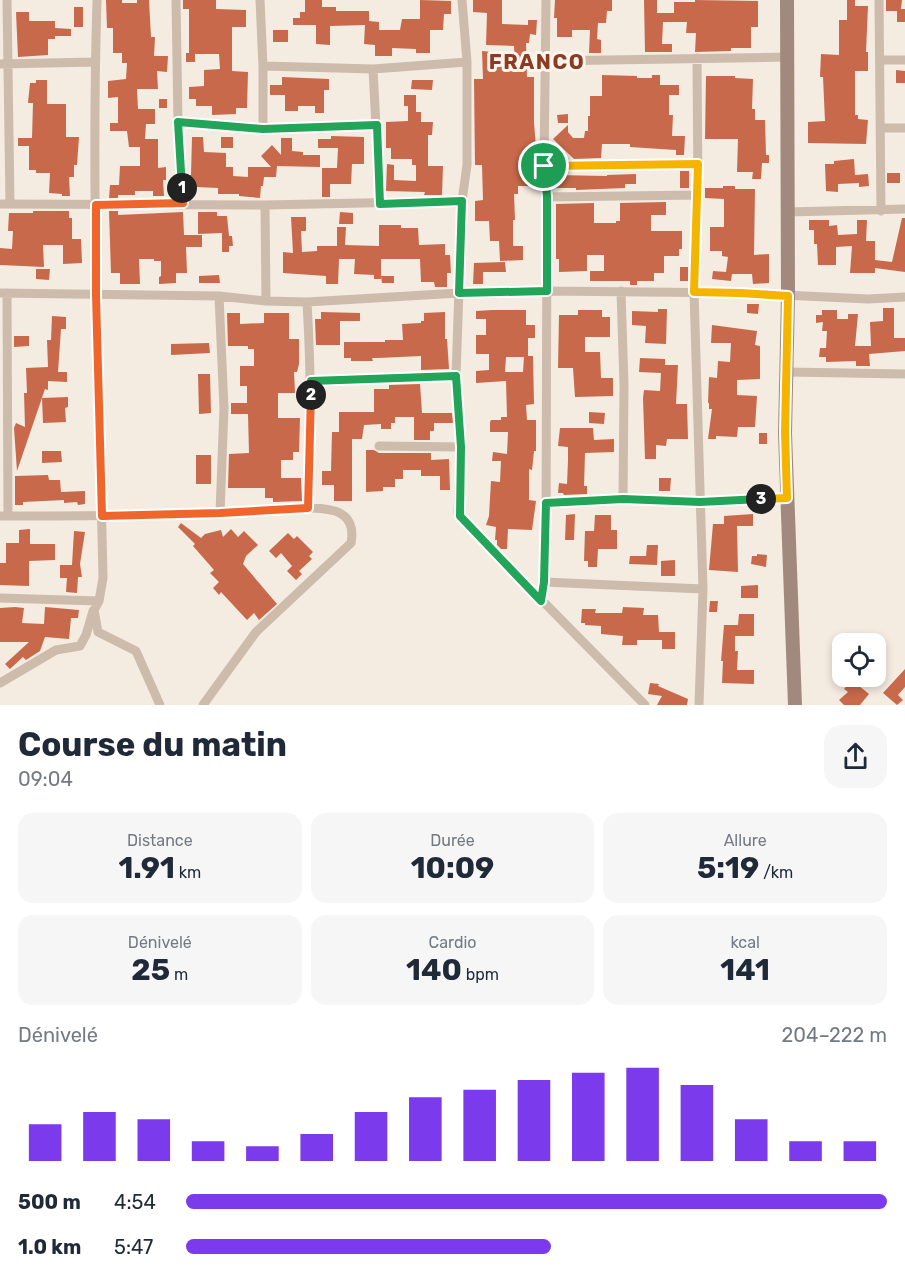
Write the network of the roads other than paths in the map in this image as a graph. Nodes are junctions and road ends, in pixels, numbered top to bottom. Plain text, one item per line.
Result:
1 (7, 0) edge
2 (98, 0) edge
3 (176, 0) edge
4 (260, 0) edge
5 (462, 0) edge
6 (546, 0) edge
7 (787, 0) edge
8 (879, 0) edge
9 (789, 57) junction
10 (697, 58) junction
11 (546, 60) junction
12 (880, 60) junction
13 (905, 60) edge
14 (95, 62) junction
15 (467, 62) junction
16 (5, 64) edge
17 (263, 66) junction
18 (374, 69) junction
19 (178, 122) junction
20 (377, 125) junction
21 (881, 128) junction
22 (905, 128) edge
23 (263, 129) junction
24 (698, 164) junction
25 (544, 166) junction
26 (698, 195) junction
27 (547, 196) junction
28 (462, 201) junction
29 (183, 203) junction
30 (5, 204) edge
31 (380, 204) junction
32 (96, 205) junction
33 (265, 205) junction
34 (905, 209) edge
35 (881, 211) junction
36 (788, 212) junction
37 (547, 291) junction
38 (621, 291) junction
39 (694, 292) junction
40 (3, 293) edge
41 (459, 293) junction
42 (96, 295) junction
43 (219, 296) junction
44 (788, 296) junction
45 (905, 297) edge
46 (266, 301) junction
47 (308, 302) junction
48 (787, 372) junction
49 (905, 374) edge
50 (456, 376) junction
51 (311, 381) junction
52 (4, 388) edge
53 (379, 446) dead end
54 (461, 447) junction
55 (787, 498) junction
56 (623, 499) junction
57 (700, 502) junction
58 (546, 503) junction
59 (308, 508) junction
60 (220, 513) junction
61 (4, 516) edge
62 (102, 516) junction
63 (544, 582) junction
64 (703, 589) junction
65 (0, 598) edge
66 (541, 601) junction
67 (96, 605) junction
68 (0, 683) edge
69 (160, 705) edge
70 (204, 705) edge
71 (645, 705) edge
72 (699, 705) edge
73 (795, 705) edge

1 - 16 street
2 - 14 street
3 - 19 street
4 - 17 street
5 - 15 street
6 - 11 street
7 - 9 street
8 - 12 street
9 - 10 street
9 - 36 street
10 - 11 street
10 - 24 street
11 - 25 street
12 - 13 street
12 - 21 street
14 - 16 street
14 - 32 street
15 - 18 street
15 - 28 street
16 - 30 street
17 - 18 street
17 - 23 street
18 - 20 street
19 - 23 street
19 - 29 street
20 - 23 street
20 - 31 street
21 - 22 street
21 - 35 street
24 - 25 street
24 - 26 street
25 - 27 street
26 - 27 street
26 - 39 street
27 - 37 street
28 - 31 street
28 - 41 street
29 - 32 street
29 - 33 street
30 - 32 street
31 - 33 street
32 - 42 street
33 - 46 street
34 - 35 street
35 - 36 street
36 - 44 street
37 - 38 street
37 - 41 street
37 - 58 street
38 - 39 street
38 - 56 street
39 - 44 street
39 - 57 street
40 - 42 street
40 - 52 street
41 - 47 street
41 - 50 street
42 - 43 street
42 - 62 street
43 - 46 street
43 - 60 street
44 - 45 street
44 - 48 street
46 - 47 street
47 - 51 street
48 - 49 street
48 - 55 street
50 - 51 street
50 - 54 street
51 - 59 street
52 - 61 street
53 - 54 street
54 - 66 street
55 - 57 street
55 - 73 street
56 - 57 street
56 - 58 street
57 - 64 street
58 - 63 street
59 - 60 street
59 - 70 street
60 - 62 street
61 - 62 street
62 - 67 street
63 - 64 street
63 - 66 street
64 - 72 street
65 - 67 street
66 - 71 street
67 - 68 street
67 - 69 street

